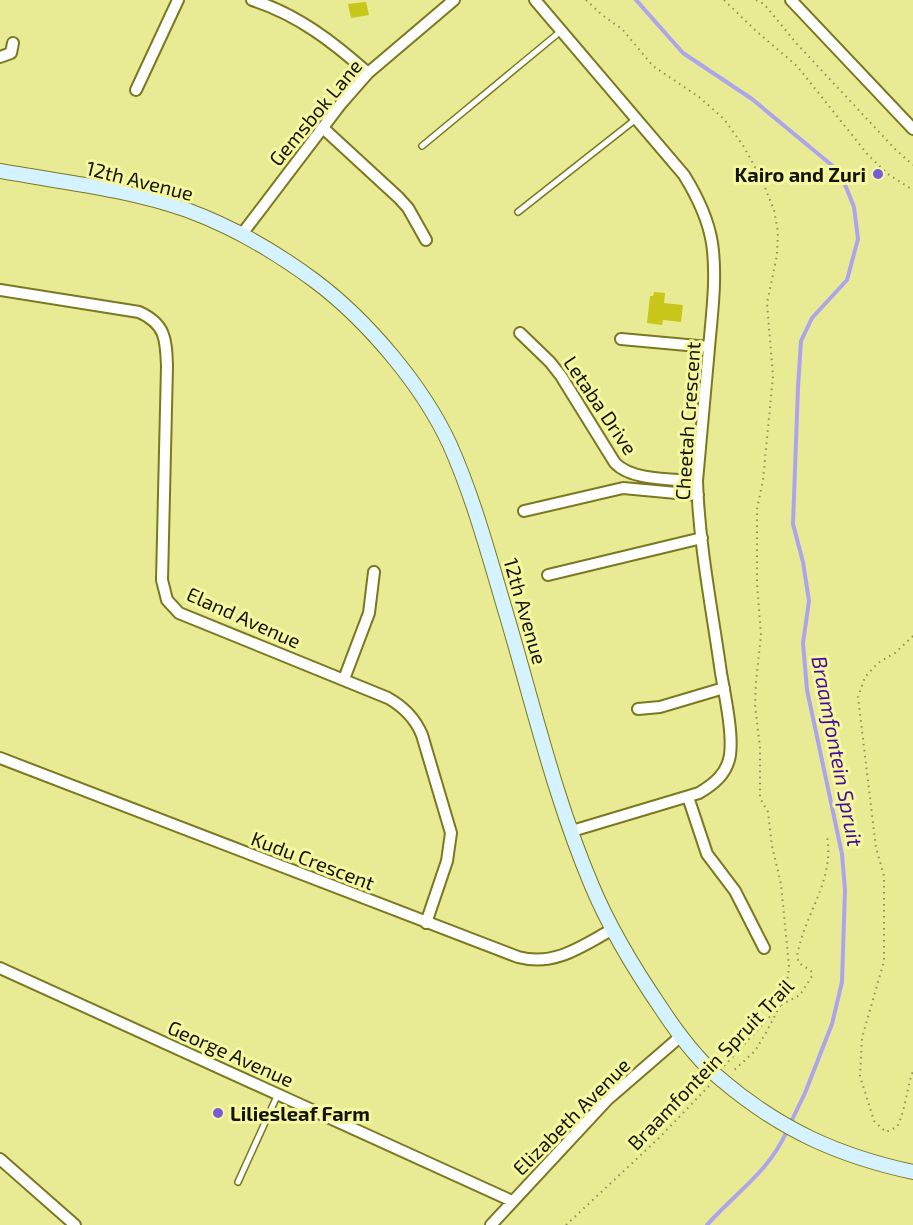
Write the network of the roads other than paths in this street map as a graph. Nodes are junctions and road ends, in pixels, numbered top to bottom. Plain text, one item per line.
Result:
1 (178, 0) edge
2 (252, 0) edge
3 (454, 0) edge
4 (535, 0) edge
5 (791, 0) edge
6 (561, 31) junction
7 (13, 44) dead end
8 (0, 57) edge
9 (368, 73) junction
10 (136, 90) dead end
11 (636, 119) junction
12 (323, 128) junction
13 (913, 129) edge
14 (422, 146) dead end
15 (0, 171) edge
16 (518, 212) dead end
17 (242, 234) junction
18 (426, 240) dead end
19 (0, 290) edge
20 (520, 333) dead end
21 (621, 339) dead end
22 (709, 347) junction
23 (697, 481) junction
24 (698, 495) junction
25 (524, 511) dead end
26 (702, 538) junction
27 (374, 572) dead end
28 (548, 575) dead end
29 (344, 679) junction
30 (724, 688) junction
31 (638, 709) dead end
32 (0, 758) edge
33 (688, 797) junction
34 (572, 831) junction
35 (426, 923) junction
36 (613, 929) junction
37 (764, 948) dead end
38 (0, 968) edge
39 (681, 1036) junction
40 (278, 1094) junction
41 (0, 1160) edge
42 (913, 1172) edge
43 (238, 1182) dead end
44 (512, 1201) junction
45 (75, 1225) edge
46 (491, 1225) edge

1 - 10 street
2 - 9 street
3 - 9 street, Gemsbok Lane
4 - 6 street, Cheetah Crescent
5 - 13 street
6 - 11 street, Cheetah Crescent
6 - 14 lane
7 - 8 street
9 - 12 street, Gemsbok Lane
11 - 16 lane
11 - 22 street, Cheetah Crescent
12 - 17 street, Gemsbok Lane
12 - 18 street
15 - 17 street, 12th Avenue
17 - 34 street, 12th Avenue
19 - 29 street, Eland Avenue
20 - 23 street, Letaba Drive
21 - 22 street
22 - 23 street, Cheetah Crescent
23 - 24 street, Cheetah Crescent
24 - 25 street
24 - 26 street, Cheetah Crescent
26 - 28 street
26 - 30 street, Cheetah Crescent
27 - 29 street
29 - 35 street, Eland Avenue
30 - 31 street
30 - 33 street, Cheetah Crescent
32 - 35 street, Kudu Crescent
33 - 34 street, Cheetah Crescent
33 - 37 street
34 - 36 street, 12th Avenue
35 - 36 street, Kudu Crescent
36 - 39 street, 12th Avenue
38 - 40 street, George Avenue
39 - 42 street, 12th Avenue
39 - 44 street, Elizabeth Avenue
40 - 43 lane
40 - 44 street, George Avenue
41 - 45 street
44 - 46 street, Elizabeth Avenue

